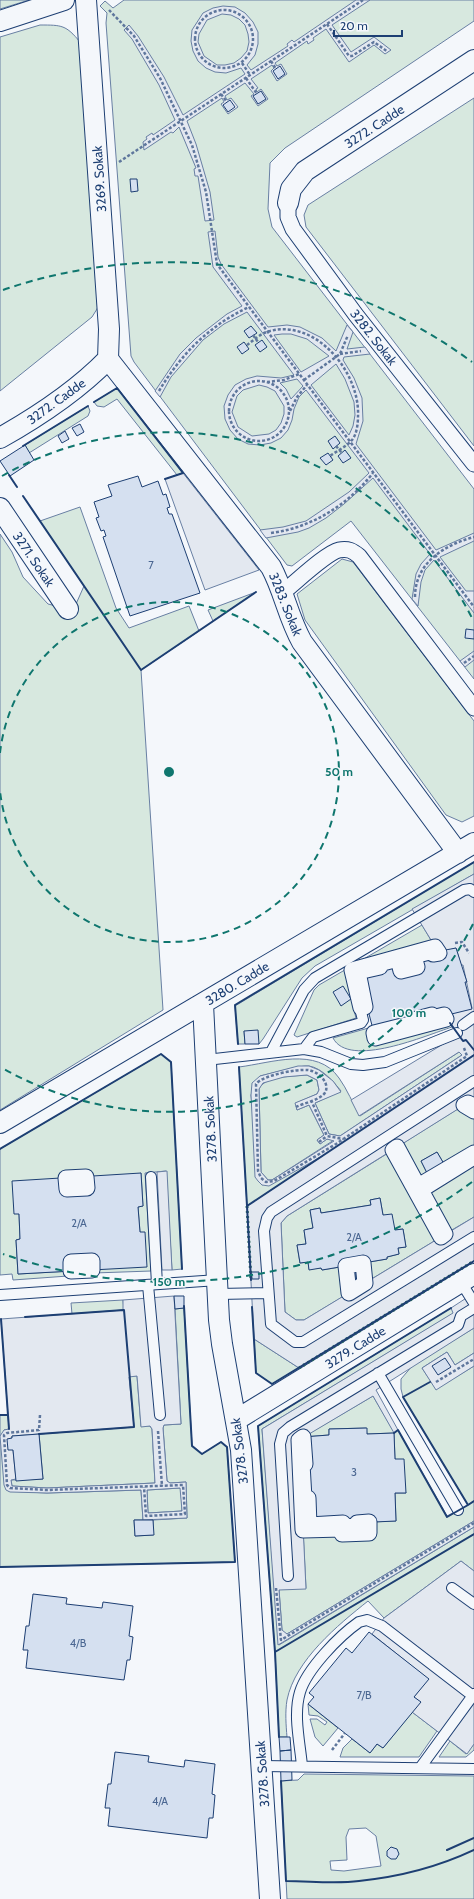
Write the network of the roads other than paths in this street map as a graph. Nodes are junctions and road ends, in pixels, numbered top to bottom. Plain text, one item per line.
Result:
1 (64, 0) edge
2 (86, 0) edge
3 (0, 21) edge
4 (474, 60) edge
5 (288, 202) joint
6 (108, 358) junction
7 (0, 438) edge
8 (474, 464) edge
9 (0, 508) edge
10 (282, 593) junction
11 (68, 609) dead end
12 (474, 708) edge
13 (466, 848) edge
14 (474, 892) edge
15 (203, 1004) junction
16 (361, 1010) junction
17 (474, 1017) edge
18 (304, 1049) junction
19 (271, 1052) junction
20 (206, 1060) junction
21 (474, 1081) edge
22 (474, 1106) edge
23 (474, 1111) edge
24 (0, 1123) edge
25 (474, 1153) edge
26 (474, 1158) edge
27 (151, 1177) dead end
28 (474, 1237) edge
29 (468, 1278) edge
30 (153, 1284) junction
31 (218, 1287) junction
32 (267, 1292) junction
33 (0, 1295) edge
34 (474, 1303) edge
35 (474, 1308) edge
36 (378, 1373) junction
37 (160, 1413) road end
38 (236, 1420) junction
39 (303, 1437) joint
40 (458, 1510) dead end
41 (288, 1574) road end
42 (452, 1588) dead end
43 (474, 1604) edge
44 (474, 1695) edge
45 (262, 1766) junction
46 (302, 1766) junction
47 (420, 1768) junction
48 (474, 1769) edge
49 (270, 1899) edge

1 - 3 street
2 - 6 street, 3269. Sokak
4 - 5 street, 3272. Cadde
5 - 8 street, 3282. Sokak
6 - 7 street, 3272. Cadde
6 - 10 street, 3283. Sokak
9 - 11 street, 3271. Sokak
10 - 12 street
10 - 13 street, 3283. Sokak
13 - 15 street, 3280. Cadde
14 - 19 lane
15 - 20 street, 3278. Sokak
15 - 24 street, 3280. Cadde
16 - 16 street
16 - 18 lane
17 - 18 lane
18 - 19 lane
19 - 20 lane
20 - 31 street, 3278. Sokak
21 - 32 lane
22 - 23 street
25 - 26 street
27 - 30 lane
28 - 32 lane
29 - 34 lane
29 - 38 street, 3279. Cadde
30 - 31 lane
30 - 33 lane
30 - 37 lane
31 - 32 lane
31 - 38 street, 3278. Sokak
35 - 36 lane
36 - 40 lane
36 - 41 lane
38 - 45 street, 3278. Sokak
39 - 39 street
42 - 43 lane
44 - 46 lane
44 - 47 lane
45 - 46 lane
45 - 49 street, 3278. Sokak
46 - 47 lane
47 - 48 lane

